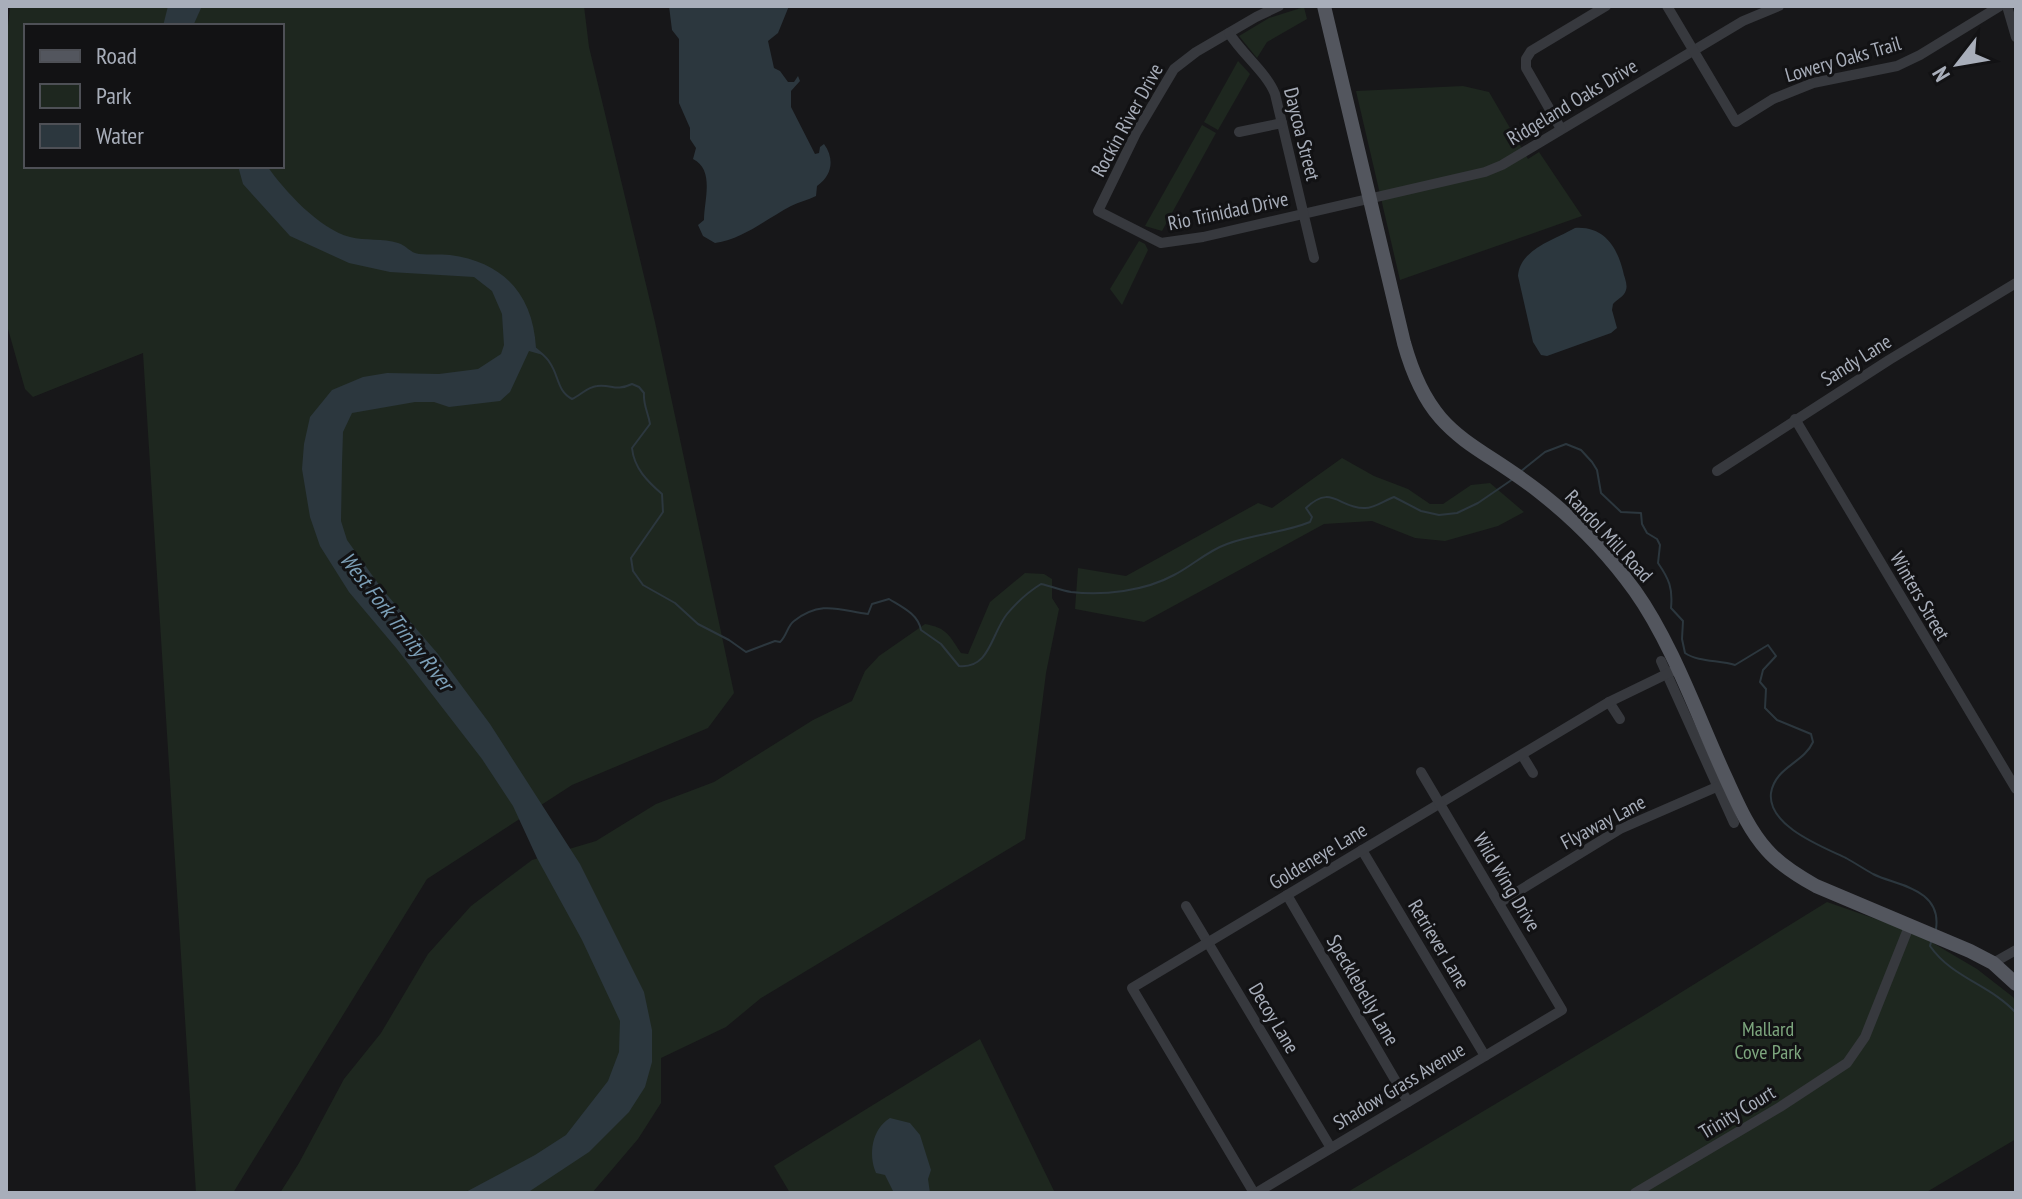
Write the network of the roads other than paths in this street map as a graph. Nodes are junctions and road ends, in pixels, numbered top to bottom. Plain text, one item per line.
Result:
1 (1279, 6) edge
2 (1324, 6) edge
3 (1606, 6) edge
4 (1667, 6) edge
5 (1779, 6) edge
6 (2000, 6) edge
7 (2007, 6) edge
8 (1229, 33) junction
9 (2016, 37) edge
10 (1694, 50) junction
11 (1282, 123) junction
12 (1561, 129) junction
13 (1239, 132) dead end
14 (1371, 198) junction
15 (1098, 211) joint
16 (1303, 214) junction
17 (1314, 258) dead end
18 (2016, 283) edge
19 (1795, 419) junction
20 (1717, 471) dead end
21 (1661, 661) dead end
22 (1672, 672) junction
23 (1609, 702) junction
24 (1620, 719) dead end
25 (1522, 755) junction
26 (1421, 772) dead end
27 (1533, 773) dead end
28 (1723, 784) junction
29 (2016, 789) edge
30 (1440, 804) junction
31 (1734, 823) dead end
32 (1362, 850) junction
33 (1287, 895) junction
34 (1499, 903) junction
35 (1186, 906) dead end
36 (1917, 927) junction
37 (1208, 942) junction
38 (2016, 950) edge
39 (1993, 963) junction
40 (2016, 984) edge
41 (1132, 988) joint
42 (1562, 1010) joint
43 (1485, 1056) junction
44 (1408, 1102) junction
45 (1331, 1148) junction
46 (1255, 1193) edge
47 (1635, 1193) edge

1 - 8 street, Rockin River Drive
2 - 14 main road, Randol Mill Road
3 - 12 street
4 - 10 street
5 - 10 street, Ridgeland Oaks Drive
6 - 10 street, Lowery Oaks Trail
7 - 9 street
8 - 11 street, Daycoa Street
8 - 15 street, Rockin River Drive
10 - 12 street, Ridgeland Oaks Drive
11 - 13 street
11 - 16 street, Daycoa Street
12 - 14 street, Ridgeland Oaks Drive
14 - 16 street, Rio Trinidad Drive
14 - 22 main road, Randol Mill Road
15 - 16 street, Rio Trinidad Drive
16 - 17 street, Daycoa Street
18 - 19 street, Sandy Lane
19 - 20 street, Sandy Lane
19 - 29 street, Winters Street
21 - 22 street, Randol Mill Road
22 - 23 street, Goldeneye Lane
22 - 28 main road, Randol Mill Road
23 - 24 street
23 - 25 street, Goldeneye Lane
25 - 27 street
25 - 30 street, Goldeneye Lane
26 - 30 street, Wild Wing Drive
28 - 31 street, Randol Mill Road
28 - 34 street, Flyaway Lane
28 - 36 main road, Randol Mill Road
30 - 32 street, Goldeneye Lane
30 - 34 street, Wild Wing Drive
32 - 33 street, Goldeneye Lane
32 - 43 street, Retriever Lane
33 - 37 street, Goldeneye Lane
33 - 44 street, Specklebelly Lane
34 - 42 street, Wild Wing Drive
35 - 37 street, Decoy Lane
36 - 39 main road, Randol Mill Road
36 - 47 street, Trinity Court
37 - 41 street, Goldeneye Lane
37 - 45 street, Decoy Lane
38 - 39 street
39 - 40 main road, Randol Mill Road
41 - 46 street, Shadow Grass Avenue
42 - 43 street, Shadow Grass Avenue
43 - 44 street, Shadow Grass Avenue
44 - 45 street, Shadow Grass Avenue
45 - 46 street, Shadow Grass Avenue

